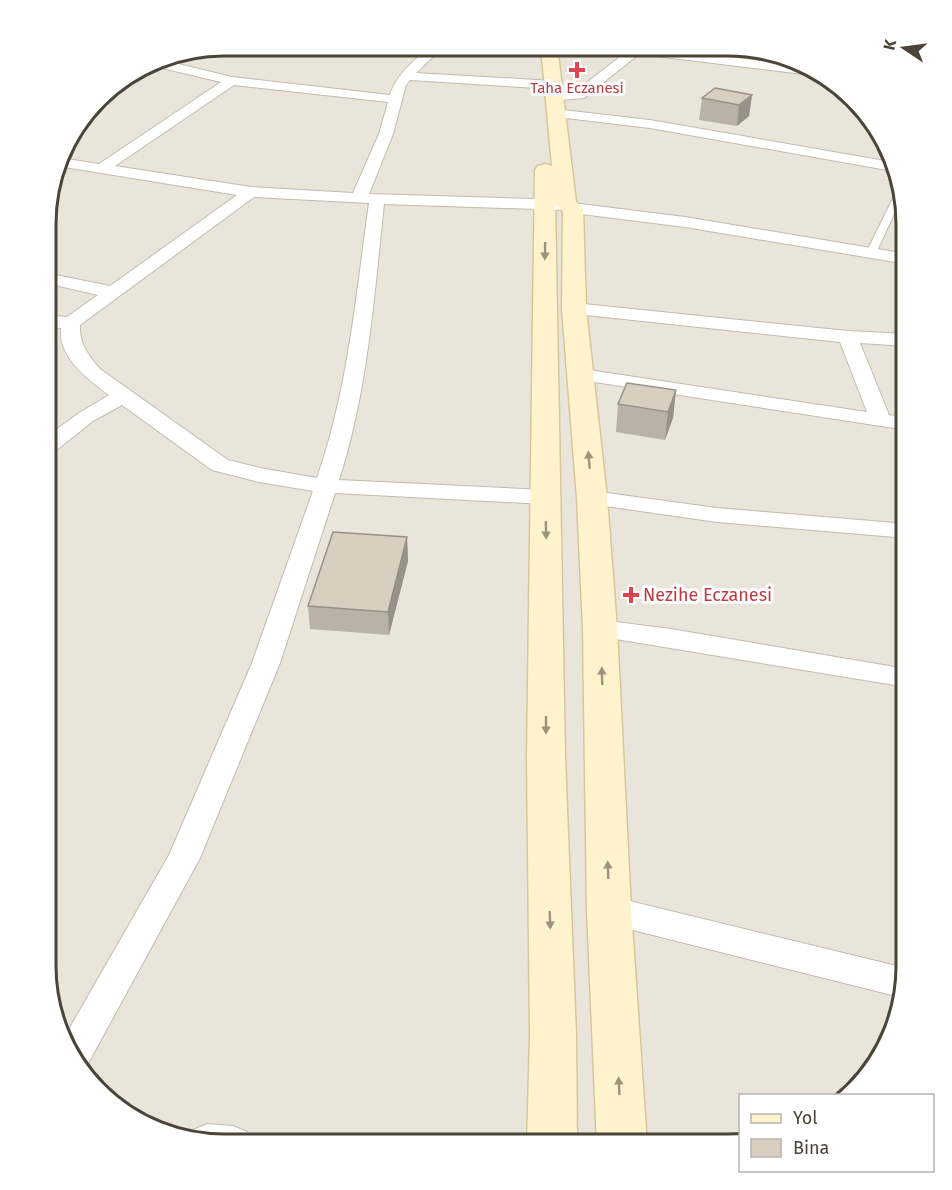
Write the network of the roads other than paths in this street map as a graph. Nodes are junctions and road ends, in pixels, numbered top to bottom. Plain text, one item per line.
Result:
1 (427, 56) edge
2 (540, 56) edge
3 (549, 56) edge
4 (634, 56) edge
5 (697, 56) edge
6 (167, 65) edge
7 (794, 69) edge
8 (406, 76) junction
9 (232, 81) junction
10 (550, 95) junction
11 (395, 99) junction
12 (66, 163) edge
13 (886, 166) edge
14 (102, 169) junction
15 (251, 192) junction
16 (368, 199) junction
17 (895, 203) edge
18 (562, 206) junction
19 (872, 253) junction
20 (896, 257) edge
21 (56, 280) edge
22 (112, 292) junction
23 (574, 309) junction
24 (56, 322) edge
25 (71, 323) junction
26 (848, 337) junction
27 (896, 339) edge
28 (582, 375) junction
29 (123, 396) junction
30 (881, 421) junction
31 (896, 423) edge
32 (56, 440) edge
33 (326, 486) junction
34 (545, 497) junction
35 (592, 498) junction
36 (896, 530) edge
37 (600, 629) junction
38 (896, 676) edge
39 (609, 910) junction
40 (896, 981) edge
41 (78, 1049) edge
42 (552, 1134) edge
43 (621, 1134) edge

1 - 8 street
2 - 10 main road
3 - 10 main road
4 - 10 street
5 - 7 street
6 - 9 street
8 - 10 street
8 - 11 street
9 - 11 street
9 - 14 street
10 - 13 street
10 - 18 main road
11 - 16 street
12 - 14 street
14 - 15 street
15 - 16 street
15 - 22 street
16 - 18 street
16 - 33 street
17 - 19 lane
18 - 19 street
18 - 23 main road
18 -> 34 main road
19 - 20 street
21 - 22 street
22 - 25 street
23 - 26 street
23 - 28 main road
24 - 25 street
25 - 29 street
26 - 27 street
26 - 30 street
28 - 30 street
35 -> 28 main road
29 - 32 street
29 - 33 street
30 - 31 street
33 - 34 street
33 - 41 street
34 -> 42 main road
35 - 36 street
35 - 37 main road
37 - 38 street
39 -> 37 main road
39 - 40 street
43 -> 39 main road

